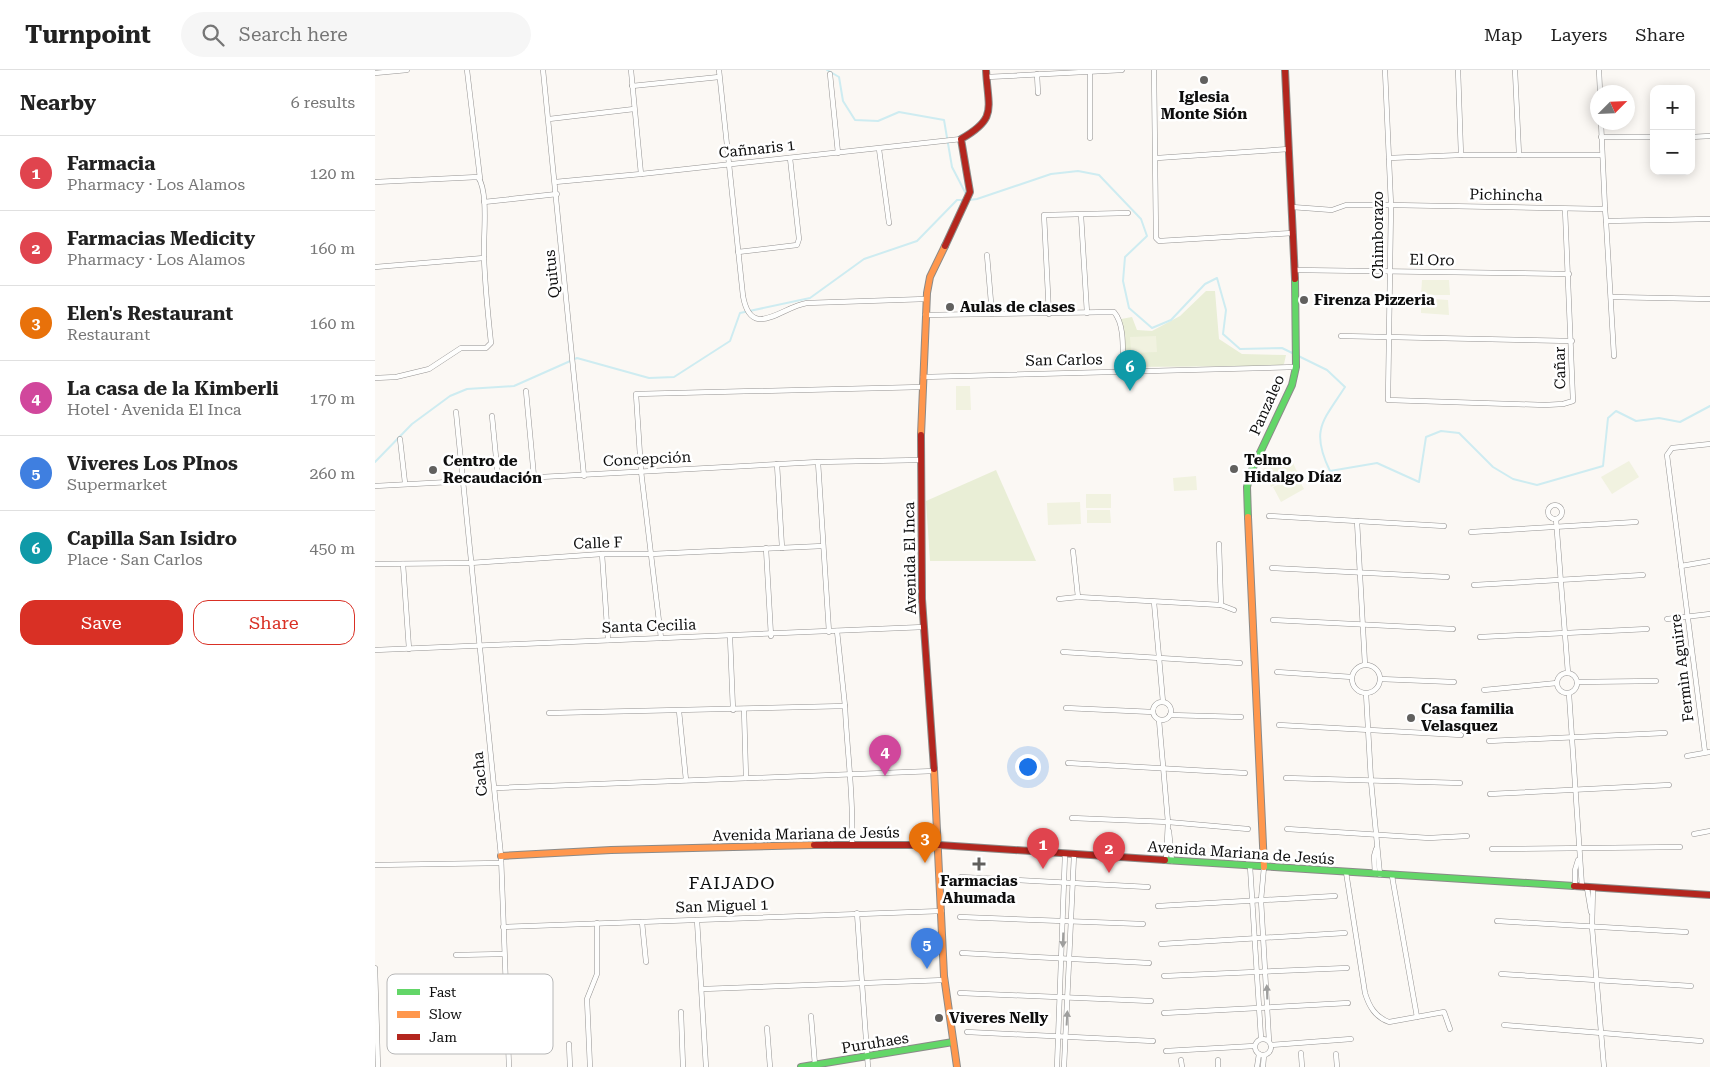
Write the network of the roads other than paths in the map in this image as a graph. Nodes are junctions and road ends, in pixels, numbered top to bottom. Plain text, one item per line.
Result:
1 (407, 70) edge
2 (467, 70) edge
3 (543, 70) edge
4 (631, 70) edge
5 (719, 70) edge
6 (1122, 70) edge
7 (1154, 70) edge
8 (1285, 70) edge
9 (1385, 70) edge
10 (1458, 70) edge
11 (1515, 70) edge
12 (1599, 70) edge
13 (1091, 71) edge
14 (1048, 72) edge
15 (375, 73) edge
16 (830, 74) dead end
17 (987, 74) edge
18 (1037, 74) junction
19 (719, 77) junction
20 (1600, 85) edge
21 (632, 86) junction
22 (1037, 93) dead end
23 (634, 109) junction
24 (549, 119) junction
25 (1601, 130) edge
26 (1710, 136) edge
27 (1601, 137) junction
28 (1650, 137) edge
29 (1695, 137) edge
30 (1091, 138) dead end
31 (958, 140) junction
32 (879, 149) junction
33 (1289, 149) junction
34 (839, 153) junction
35 (1461, 155) junction
36 (1519, 155) junction
37 (1602, 155) junction
38 (790, 158) junction
39 (1157, 158) junction
40 (1389, 158) junction
41 (730, 164) junction
42 (641, 174) junction
43 (479, 178) junction
44 (375, 182) edge
45 (555, 182) junction
46 (557, 194) junction
47 (483, 202) junction
48 (1391, 205) junction
49 (1292, 208) junction
50 (1565, 208) junction
51 (1605, 209) junction
52 (1128, 213) dead end
53 (1081, 214) junction
54 (1710, 219) edge
55 (1606, 221) junction
56 (889, 223) dead end
57 (1293, 233) junction
58 (738, 252) junction
59 (987, 255) dead end
60 (484, 258) junction
61 (375, 267) edge
62 (1295, 270) junction
63 (1391, 272) junction
64 (1569, 274) junction
65 (1611, 297) junction
66 (926, 299) junction
67 (1710, 299) edge
68 (1087, 313) junction
69 (992, 314) junction
70 (1049, 314) junction
71 (925, 315) junction
72 (1341, 336) dead end
73 (1390, 338) junction
74 (1572, 341) junction
75 (1614, 356) dead end
76 (1296, 364) junction
77 (1123, 372) junction
78 (922, 376) junction
79 (375, 378) edge
80 (922, 387) junction
81 (526, 391) dead end
82 (1388, 400) joint
83 (456, 412) dead end
84 (492, 416) dead end
85 (400, 440) dead end
86 (1710, 444) edge
87 (920, 460) junction
88 (818, 462) junction
89 (777, 464) junction
90 (641, 471) junction
91 (583, 476) junction
92 (535, 477) junction
93 (497, 478) junction
94 (464, 479) junction
95 (405, 484) junction
96 (375, 486) edge
97 (1269, 516) dead end
98 (1556, 519) dead end
99 (1357, 521) junction
100 (1636, 522) dead end
101 (1444, 526) dead end
102 (1557, 526) junction
103 (1471, 532) dead end
104 (1219, 544) dead end
105 (823, 546) junction
106 (767, 548) junction
107 (782, 548) junction
108 (1073, 551) dead end
109 (602, 554) junction
110 (651, 554) junction
111 (1710, 561) edge
112 (470, 563) junction
113 (375, 564) edge
114 (403, 564) junction
115 (1681, 566) junction
116 (1272, 568) dead end
117 (1359, 574) junction
118 (1643, 575) dead end
119 (1447, 577) dead end
120 (1560, 580) junction
121 (1474, 585) dead end
122 (1078, 597) junction
123 (1059, 599) dead end
124 (1154, 602) junction
125 (1221, 605) junction
126 (1234, 610) dead end
127 (1710, 614) edge
128 (1689, 617) junction
129 (1667, 619) dead end
130 (1273, 620) dead end
131 (1363, 626) junction
132 (924, 627) junction
133 (1453, 629) dead end
134 (1647, 629) dead end
135 (837, 631) junction
136 (829, 632) junction
137 (1564, 632) junction
138 (771, 636) junction
139 (730, 637) junction
140 (1480, 637) dead end
141 (661, 638) junction
142 (608, 640) junction
143 (481, 646) junction
144 (409, 649) junction
145 (375, 650) edge
146 (1063, 652) dead end
147 (1159, 657) junction
148 (1240, 663) dead end
149 (1365, 665) junction
150 (1277, 672) dead end
151 (1568, 673) junction
152 (1352, 677) junction
153 (1380, 680) junction
154 (1656, 681) dead end
155 (1455, 682) dead end
156 (1577, 682) junction
157 (1557, 683) junction
158 (1484, 690) dead end
159 (1366, 693) junction
160 (1569, 694) junction
161 (1163, 702) junction
162 (845, 706) junction
163 (1066, 708) dead end
164 (744, 709) junction
165 (733, 710) junction
166 (679, 711) junction
167 (1153, 712) junction
168 (549, 713) dead end
169 (1170, 715) junction
170 (1241, 717) dead end
171 (1159, 720) junction
172 (1279, 725) dead end
173 (1370, 731) junction
174 (1665, 733) dead end
175 (1461, 735) dead end
176 (1571, 736) junction
177 (1489, 741) dead end
178 (1708, 752) edge
179 (1687, 756) dead end
180 (1068, 762) dead end
181 (1165, 768) junction
182 (934, 771) junction
183 (1245, 773) dead end
184 (848, 774) junction
185 (747, 778) junction
186 (1286, 778) dead end
187 (686, 780) junction
188 (1371, 781) junction
189 (1460, 783) dead end
190 (1669, 785) dead end
191 (495, 788) junction
192 (1574, 788) junction
193 (1490, 794) dead end
194 (1071, 818) dead end
195 (1168, 822) junction
196 (1248, 829) dead end
197 (1287, 829) dead end
198 (1710, 831) edge
199 (1375, 834) junction
200 (1694, 834) dead end
201 (1467, 836) dead end
202 (852, 844) junction
203 (939, 845) junction
204 (1578, 847) junction
205 (1681, 848) dead end
206 (1492, 850) dead end
207 (1065, 854) junction
208 (1074, 855) junction
209 (501, 860) junction
210 (1169, 861) junction
211 (375, 865) edge
212 (1250, 866) junction
213 (1264, 867) junction
214 (1346, 872) junction
215 (1377, 874) junction
216 (1392, 876) junction
217 (961, 877) dead end
218 (1065, 882) junction
219 (1073, 883) junction
220 (1148, 886) dead end
221 (1584, 887) junction
222 (1710, 894) edge
223 (1335, 896) dead end
224 (1261, 900) junction
225 (1252, 901) junction
226 (1158, 906) dead end
227 (942, 911) junction
228 (857, 914) junction
229 (960, 917) dead end
230 (697, 920) junction
231 (1063, 921) junction
232 (1072, 921) junction
233 (1497, 921) dead end
234 (642, 922) junction
235 (597, 923) junction
236 (1143, 924) dead end
237 (503, 927) junction
238 (1592, 927) junction
239 (1686, 932) dead end
240 (1345, 933) dead end
241 (1255, 938) junction
242 (1263, 938) junction
243 (1161, 944) dead end
244 (962, 953) dead end
245 (504, 954) junction
246 (456, 955) dead end
247 (1062, 958) junction
248 (1070, 959) junction
249 (646, 962) dead end
250 (1149, 963) dead end
251 (375, 968) edge
252 (1347, 968) dead end
253 (1257, 972) junction
254 (1266, 972) junction
255 (505, 974) edge
256 (1501, 974) dead end
257 (1165, 976) dead end
258 (945, 980) junction
259 (1596, 980) junction
260 (861, 984) junction
261 (1691, 986) dead end
262 (703, 989) junction
263 (960, 993) dead end
264 (1060, 997) junction
265 (1068, 997) junction
266 (1151, 1001) dead end
267 (1348, 1004) dead end
268 (1259, 1008) junction
269 (1267, 1008) junction
270 (681, 1012) dead end
271 (1164, 1013) dead end
272 (811, 1016) dead end
273 (1417, 1017) junction
274 (1504, 1024) dead end
275 (767, 1028) dead end
276 (1450, 1029) dead end
277 (967, 1032) dead end
278 (1601, 1032) junction
279 (1059, 1036) junction
280 (1066, 1036) junction
281 (1261, 1038) junction
282 (1351, 1039) dead end
283 (1701, 1040) dead end
284 (1153, 1041) dead end
285 (953, 1042) junction
286 (1270, 1043) junction
287 (569, 1044) dead end
288 (1254, 1046) junction
289 (1166, 1051) dead end
290 (1301, 1053) dead end
291 (508, 1054) edge
292 (1336, 1054) dead end
293 (1261, 1055) junction
294 (867, 1057) junction
295 (1181, 1060) dead end
296 (1217, 1060) dead end
297 (815, 1065) junction
298 (378, 1067) edge
299 (509, 1067) edge
300 (571, 1067) edge
301 (590, 1067) edge
302 (683, 1067) edge
303 (707, 1067) edge
304 (770, 1067) edge
305 (801, 1067) edge
306 (868, 1067) edge
307 (957, 1067) edge
308 (1057, 1067) edge
309 (1064, 1067) edge
310 (1182, 1067) edge
311 (1218, 1067) edge
312 (1257, 1067) edge
313 (1263, 1067) edge
314 (1302, 1067) edge
315 (1337, 1067) edge
316 (1604, 1067) edge

1 - 15 street
2 - 43 street
3 - 24 street, Quitus
4 - 21 street
5 - 19 street
6 - 13 street
7 - 39 street
8 - 33 street, Panzaleo
9 - 40 street, Chimborazo
10 - 35 street
11 - 36 street
12 - 20 street
13 - 14 street
13 - 30 street
14 - 18 street
16 - 34 street
17 - 18 street
17 - 31 street
18 - 22 street
19 - 21 street
19 - 41 street
21 - 23 street
23 - 24 street
23 - 42 street
24 - 45 street, Quitus
25 - 27 street
26 - 29 street
27 - 28 street
27 - 37 street
31 - 32 street, Cañnaris 1
31 - 66 street, Avenida El Inca
32 - 34 street, Cañnaris 1
32 - 56 street
33 - 39 street
33 - 49 street, Panzaleo
34 - 38 street, Cañnaris 1
35 - 36 street
35 - 40 street
36 - 37 street
37 - 51 street
38 - 41 street, Cañnaris 1
38 - 58 street
39 - 57 street
40 - 48 street, Chimborazo
41 - 42 street, Cañnaris 1
41 - 58 street
42 - 45 street, Cañnaris 1
43 - 44 street
43 - 47 street
45 - 46 street, Quitus
46 - 47 street
46 - 91 street, Quitus
47 - 60 street
48 - 49 street, Pichincha
48 - 50 street, Pichincha
48 - 63 street, Chimborazo
49 - 57 street, Panzaleo
50 - 51 street, Pichincha
50 - 64 street, Cañar
51 - 55 street
52 - 53 street
53 - 68 street
53 - 70 street
54 - 55 street
55 - 65 street
57 - 62 street, Panzaleo
58 - 66 street
59 - 69 street
60 - 61 street
60 - 79 street
62 - 63 street, El Oro
62 - 76 street, Panzaleo
63 - 64 street, El Oro
63 - 73 street, Chimborazo
64 - 74 street, Cañar
65 - 67 street
65 - 75 street
66 - 71 street, Avenida El Inca
68 - 70 street
68 - 77 street
69 - 70 street
69 - 71 street
71 - 78 street, Avenida El Inca
72 - 73 street
73 - 74 street
73 - 82 street, Chimborazo
74 - 82 street, Cañar
76 - 77 street, San Carlos
76 - 213 street, Panzaleo
77 - 78 street, San Carlos
78 - 80 street, Avenida El Inca
80 - 87 street, Avenida El Inca
80 - 90 street
81 - 92 street
83 - 94 street, Cacha
84 - 93 street
85 - 95 street
86 - 115 street, Fermìn Aguirre
87 - 88 street, Concepción
87 - 132 street, Avenida El Inca
88 - 89 street, Concepción
88 - 105 street
89 - 90 street, Concepción
89 - 107 street
90 - 91 street, Concepción
90 - 110 street
91 - 92 street, Concepción
92 - 93 street, Concepción
93 - 94 street, Concepción
94 - 95 street, Concepción
94 - 112 street, Cacha
95 - 96 street, Concepción
97 - 99 street
98 - 102 street
99 - 101 street
99 - 117 street
100 - 102 street
102 - 103 street
102 - 120 street
104 - 125 street
105 - 107 street, Calle F
105 - 136 street
106 - 107 street, Calle F
106 - 110 street, Calle F
106 - 138 street
108 - 122 street
109 - 110 street, Calle F
109 - 112 street, Calle F
109 - 142 street
110 - 141 street
111 - 115 street
112 - 114 street, Calle F
112 - 143 street, Cacha
113 - 114 street, Calle F
114 - 144 street
115 - 128 street, Fermìn Aguirre
116 - 117 street
117 - 119 street
117 - 131 street
118 - 120 street
120 - 121 street
120 - 137 street
122 - 123 street
122 - 124 street
124 - 125 street
124 - 147 street
125 - 126 street
127 - 128 street
128 - 129 street
128 - 178 street, Fermìn Aguirre
130 - 131 street
131 - 133 street
131 - 149 street
132 - 135 street, Santa Cecilia
132 - 182 street, Avenida El Inca
134 - 137 street
135 - 136 street, Santa Cecilia
135 - 162 street
136 - 138 street, Santa Cecilia
137 - 140 street
137 - 151 street
138 - 139 street, Santa Cecilia
139 - 141 street, Santa Cecilia
139 - 165 street
141 - 142 street, Santa Cecilia
142 - 143 street, Santa Cecilia
143 - 144 street, Santa Cecilia
143 - 191 street, Cacha
144 - 145 street, Santa Cecilia
146 - 147 street
147 - 148 street
147 - 161 street
149 - 152 street
149 - 153 street
150 - 152 street
151 - 156 street
151 - 157 street
152 - 159 street
153 - 155 street
153 - 159 street
154 - 156 street
156 - 160 street
157 - 158 street
157 - 160 street
159 - 173 street
160 - 176 street
161 - 167 street
161 - 169 street
162 - 164 street
162 - 184 street
163 - 167 street
164 - 165 street
164 - 185 street
165 - 166 street
166 - 168 street
166 - 187 street
167 - 171 street
169 - 170 street
169 - 171 street
171 - 181 street
172 - 173 street
173 - 175 street
173 - 188 street
174 - 176 street
176 - 177 street
176 - 192 street
178 - 179 street
180 - 181 street
181 - 183 street
181 - 195 street
182 - 184 street
182 - 203 street, Avenida El Inca
184 - 185 street
184 - 202 street
185 - 187 street
186 - 188 street
187 - 191 street
188 - 189 street
188 - 199 street
190 - 192 street
191 - 209 street, Cacha
192 - 193 street
192 - 204 street
194 - 195 street
195 - 196 street
195 - 210 street
197 - 199 street
198 - 200 street
199 - 201 street
199 - 215 street
202 - 203 street, Avenida Mariana de Jesús
202 - 209 street, Avenida Mariana de Jesús
203 - 207 street, Avenida Mariana de Jesús
203 - 227 street, Avenida El Inca
204 - 205 street
204 - 206 street
204 - 221 street
207 - 208 street, Avenida Mariana de Jesús
207 - 218 street
208 - 210 street, Avenida Mariana de Jesús
208 - 219 street
209 - 211 street
209 - 237 street, Cacha
210 - 212 street, Avenida Mariana de Jesús
212 - 213 street, Avenida Mariana de Jesús
212 - 225 street
213 - 214 street, Avenida Mariana de Jesús
213 - 224 street
214 - 215 street, Avenida Mariana de Jesús
214 - 273 street
215 - 216 street, Avenida Mariana de Jesús
216 - 221 street, Avenida Mariana de Jesús
216 - 273 street
217 - 218 street
218 - 219 street
218 - 231 street
219 - 220 street
219 - 232 street
221 - 222 street, Avenida Mariana de Jesús
221 - 238 street
223 - 224 street
224 - 225 street
224 - 242 street
225 - 226 street
225 - 241 street
227 - 228 street, San Miguel 1
227 - 258 street, Avenida El Inca
228 - 230 street, San Miguel 1
228 - 260 street
229 - 231 street
230 - 234 street, San Miguel 1
230 - 262 street
231 - 232 street
231 -> 247 street
232 - 236 street
232 - 248 street
233 - 238 street
234 - 235 street, San Miguel 1
234 - 249 street
235 - 237 street, San Miguel 1
235 - 301 street
237 - 245 street, Cacha
238 - 239 street
238 - 259 street
240 - 242 street
241 - 242 street
241 - 243 street
241 - 253 street
242 - 254 street
244 - 247 street
245 - 246 street
245 - 255 street, Cacha
247 - 248 street
247 - 264 street
248 - 250 street
248 - 265 street
251 - 298 street
252 - 254 street
253 - 254 street
253 - 257 street
253 - 268 street
269 -> 254 street
256 - 259 street
258 - 260 street
258 - 285 street, Avenida El Inca
259 - 261 street
259 - 278 street
260 - 262 street
260 - 294 street
262 - 303 street
263 - 264 street
264 - 265 street
264 - 279 street
265 - 266 street
280 -> 265 street
267 - 269 street
268 - 269 street
268 - 271 street
268 - 281 street
269 - 286 street
270 - 302 street
272 - 297 street
273 - 276 street
274 - 278 street
275 - 304 street
277 - 279 street
278 - 283 street
278 - 316 street
279 - 280 street
279 - 308 street
280 - 284 street
280 - 309 street
281 - 286 street
281 - 288 street
282 - 286 street
285 - 294 street, Puruhaes
285 - 307 street, Avenida El Inca
286 - 293 street
287 - 300 street
288 - 289 street
288 - 293 street
290 - 314 street
291 - 299 street, Cacha
292 - 315 street
293 - 312 street
293 - 313 street
294 - 297 street, Puruhaes
294 - 306 street
295 - 310 street
296 - 311 street
297 - 305 street, Puruhaes

